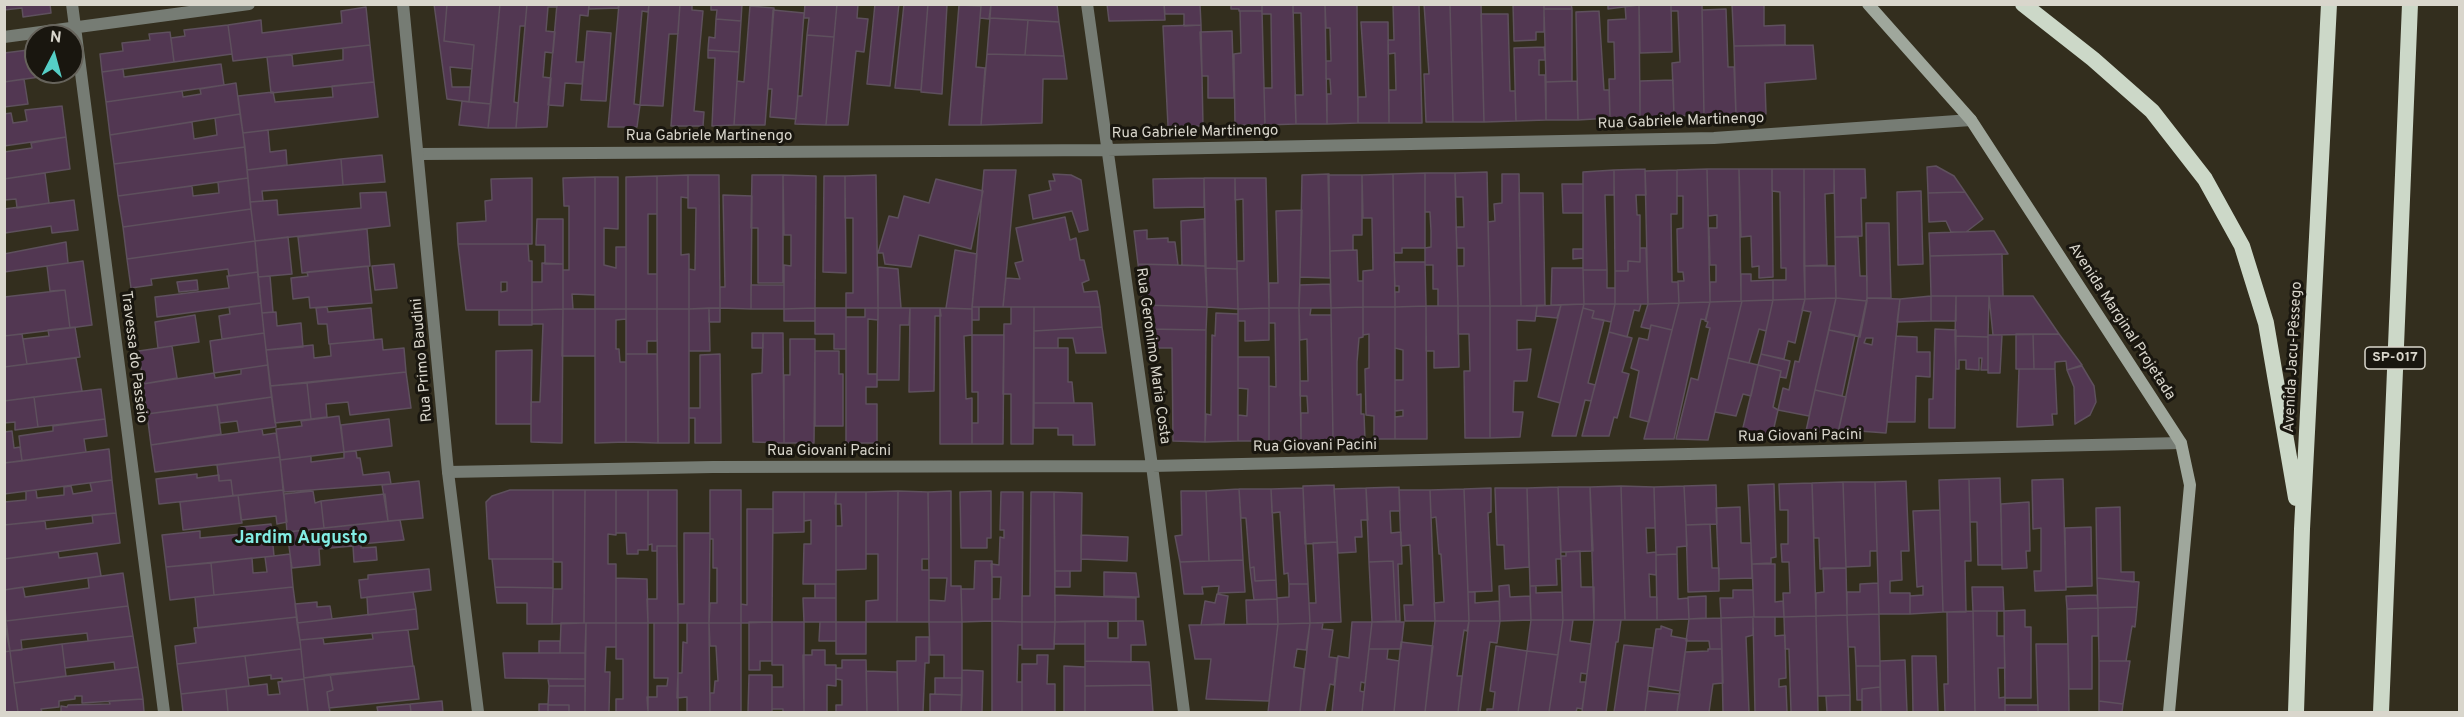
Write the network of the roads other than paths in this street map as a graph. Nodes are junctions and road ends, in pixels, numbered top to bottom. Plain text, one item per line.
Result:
1 (72, 4) edge
2 (249, 4) edge
3 (403, 4) edge
4 (1087, 4) edge
5 (1868, 4) edge
6 (2023, 4) edge
7 (2330, 4) edge
8 (2410, 4) edge
9 (74, 24) edge
10 (84, 27) edge
11 (24, 34) edge
12 (4, 37) edge
13 (82, 84) edge
14 (1971, 120) junction
15 (1107, 150) junction
16 (419, 154) junction
17 (2181, 443) junction
18 (1152, 466) junction
19 (448, 472) junction
20 (2302, 529) junction
21 (164, 712) edge
22 (478, 712) edge
23 (1184, 712) edge
24 (2169, 712) edge
25 (2296, 712) edge
26 (2381, 712) edge

1 - 9 street, Travessa do Passeio
2 - 10 street
3 - 16 street, Rua Primo Baudini
4 - 15 street, Rua Geronimo Maria Costa
5 - 14 main road, Avenida Marginal Projetada
6 - 20 highway
7 - 20 highway, Avenida Jacu-Pêssego
8 - 26 highway, SP-017
11 - 12 street
13 - 21 street, Travessa do Passeio
14 - 15 street, Rua Gabriele Martinengo
14 - 17 main road, Avenida Marginal Projetada
15 - 16 street, Rua Gabriele Martinengo
15 - 18 street, Rua Geronimo Maria Costa
16 - 19 street, Rua Primo Baudini
17 - 18 street, Rua Giovani Pacini
17 - 24 main road, Avenida Marginal Projetada
18 - 19 street, Rua Giovani Pacini
18 - 23 street, Rua Geronimo Maria Costa
19 - 22 street, Rua Primo Baudini
20 - 25 highway, Avenida Jacu-Pêssego

